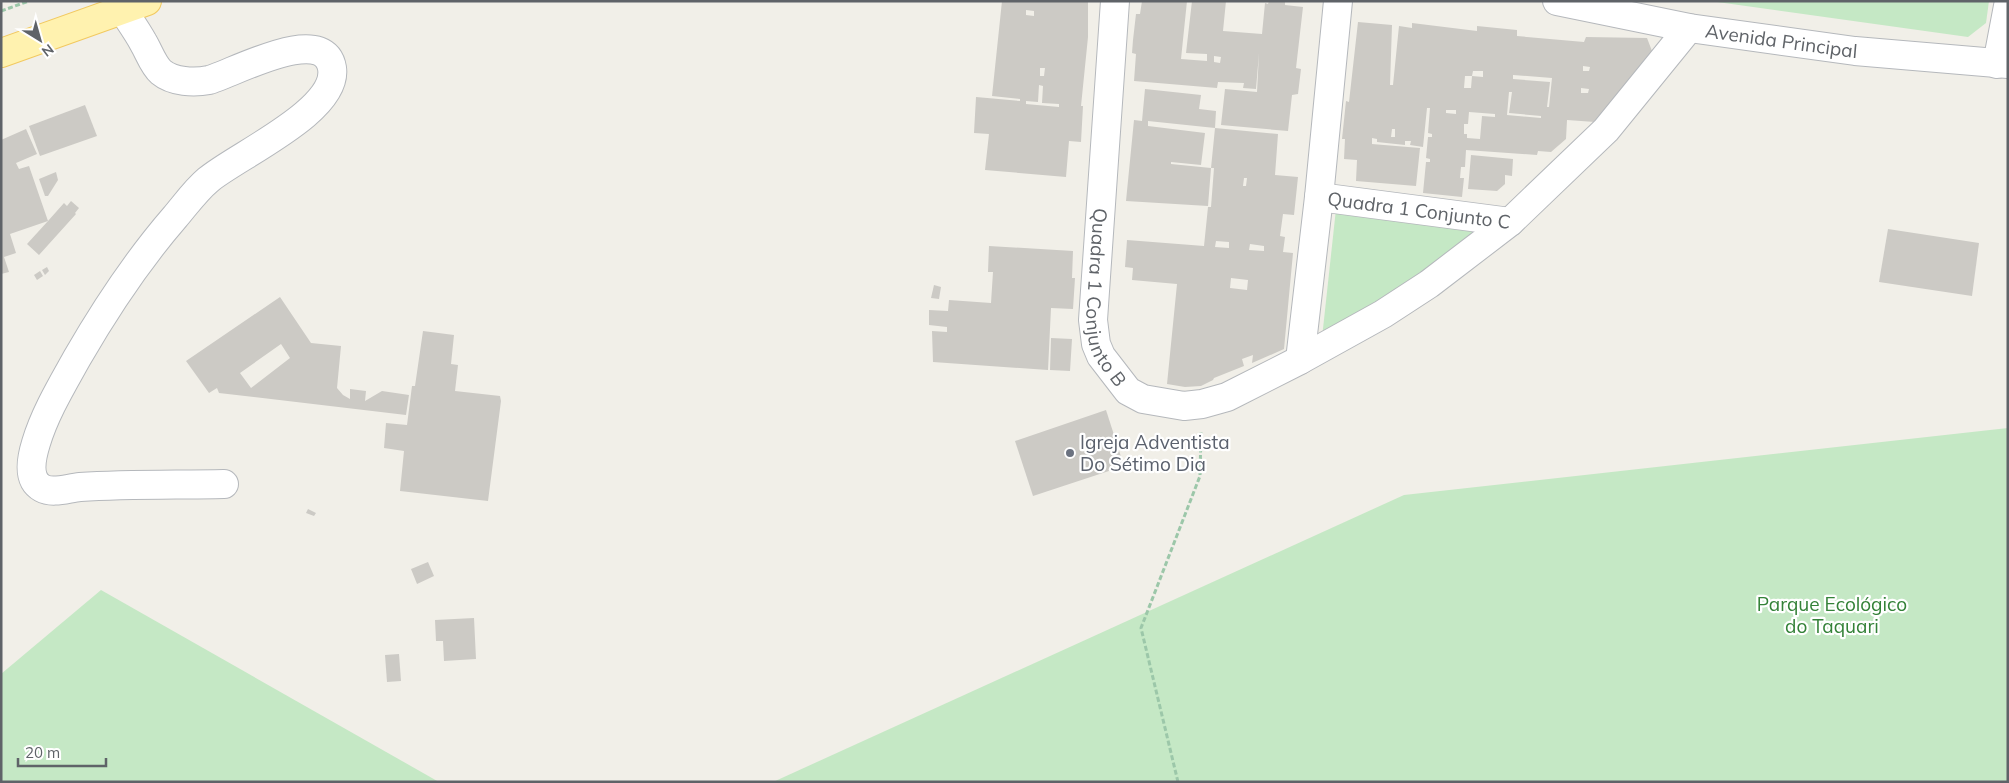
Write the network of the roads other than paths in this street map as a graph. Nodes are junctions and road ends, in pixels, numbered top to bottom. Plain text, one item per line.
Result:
1 (1115, 1) edge
2 (1338, 1) edge
3 (1568, 2) edge
4 (134, 5) edge
5 (2008, 6) edge
6 (1689, 28) junction
7 (1, 52) edge
8 (2002, 64) edge
9 (1319, 197) junction
10 (1510, 222) junction
11 (1300, 360) junction
12 (224, 484) dead end

1 - 11 street, Quadra 1 Conjunto B
2 - 9 street, Quadra 1 Conjunto C
3 - 6 street, Avenida Principal
4 - 7 main road
4 - 12 street
5 - 8 street
6 - 8 street, Avenida Principal
6 - 10 street, Quadra 1 Conjunto C
9 - 10 street, Quadra 1 Conjunto C
9 - 11 street
10 - 11 street, Quadra 1 Conjunto B

